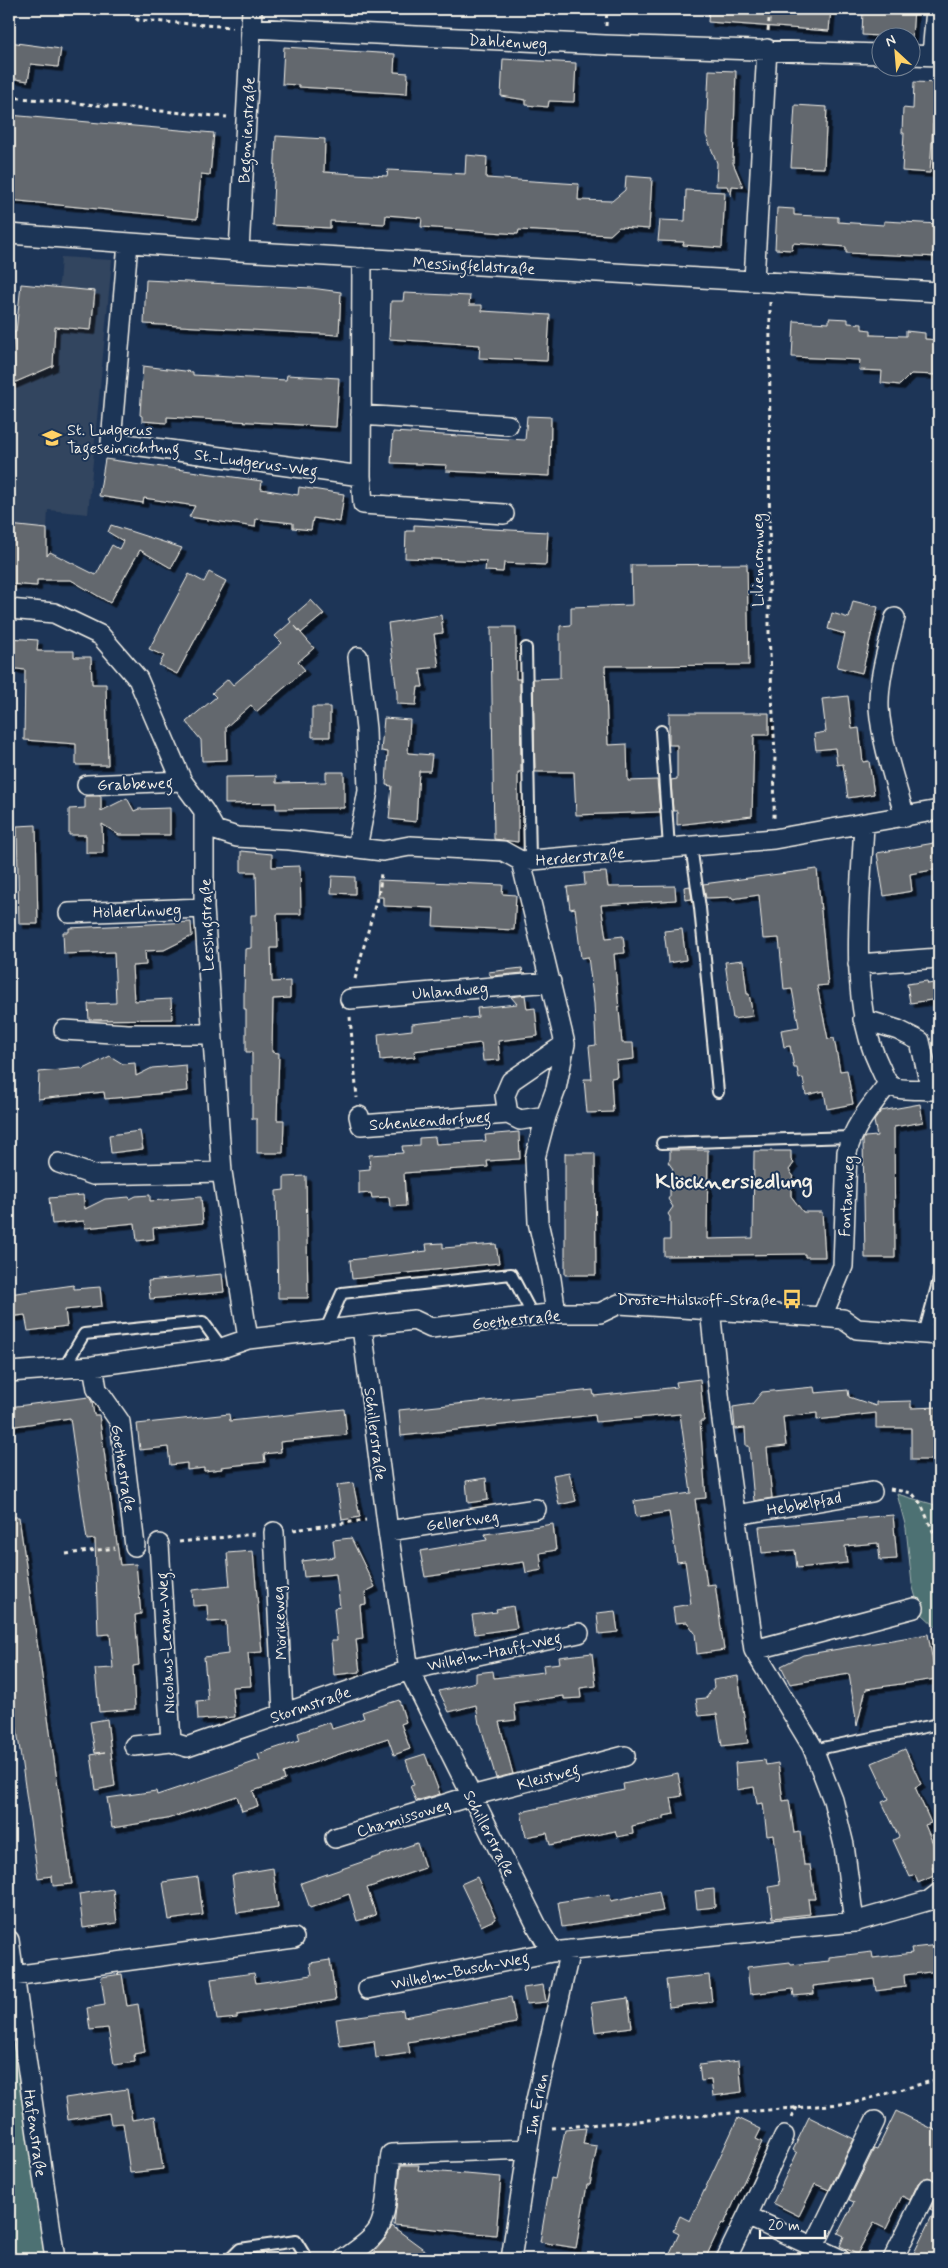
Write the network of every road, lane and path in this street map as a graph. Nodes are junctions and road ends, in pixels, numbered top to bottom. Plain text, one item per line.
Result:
1 (252, 9) edge
2 (936, 9) edge
3 (130, 13) dead end
4 (250, 28) junction
5 (767, 49) junction
6 (870, 54) edge
7 (920, 55) edge
8 (936, 56) edge
9 (9, 97) edge
10 (247, 119) junction
11 (9, 234) edge
12 (128, 243) junction
13 (239, 251) junction
14 (362, 258) junction
15 (762, 281) junction
16 (939, 292) edge
17 (361, 415) junction
18 (508, 425) dead end
19 (361, 476) junction
20 (504, 514) dead end
21 (9, 609) edge
22 (894, 618) dead end
23 (526, 648) dead end
24 (358, 657) dead end
25 (661, 732) dead end
26 (182, 782) junction
27 (87, 785) dead end
28 (939, 810) edge
29 (204, 811) junction
30 (905, 817) junction
31 (864, 824) junction
32 (774, 839) junction
33 (691, 846) junction
34 (357, 848) junction
35 (669, 848) junction
36 (525, 860) junction
37 (204, 908) junction
38 (69, 913) dead end
39 (939, 958) edge
40 (858, 964) junction
41 (551, 982) junction
42 (350, 999) dead end
43 (863, 1019) junction
44 (64, 1030) dead end
45 (212, 1034) junction
46 (565, 1044) junction
47 (888, 1084) junction
48 (935, 1089) edge
49 (718, 1092) dead end
50 (508, 1114) junction
51 (359, 1116) dead end
52 (546, 1116) junction
53 (851, 1137) junction
54 (662, 1143) dead end
55 (59, 1163) dead end
56 (222, 1172) junction
57 (939, 1279) edge
58 (710, 1310) junction
59 (556, 1313) junction
60 (533, 1316) junction
61 (822, 1317) junction
62 (362, 1327) junction
63 (325, 1331) junction
64 (931, 1335) edge
65 (248, 1339) junction
66 (222, 1348) junction
67 (93, 1366) junction
68 (64, 1368) junction
69 (9, 1372) edge
70 (872, 1492) joint
71 (536, 1509) dead end
72 (736, 1515) junction
73 (387, 1524) junction
74 (274, 1532) junction
75 (938, 1539) edge
76 (159, 1544) joint
77 (135, 1546) joint
78 (66, 1554) dead end
79 (939, 1556) edge
80 (914, 1608) dead end
81 (579, 1632) dead end
82 (754, 1650) junction
83 (409, 1670) junction
84 (283, 1713) junction
85 (939, 1724) edge
86 (171, 1742) junction
87 (134, 1746) dead end
88 (813, 1750) junction
89 (625, 1756) dead end
90 (471, 1796) junction
91 (334, 1838) dead end
92 (939, 1893) edge
93 (854, 1922) junction
94 (294, 1938) dead end
95 (9, 1940) edge
96 (561, 1951) junction
97 (14, 1976) junction
98 (368, 1989) dead end
99 (939, 2079) edge
100 (875, 2121) dead end
101 (531, 2130) junction
102 (784, 2136) dead end
103 (528, 2149) junction
104 (928, 2188) dead end
105 (747, 2216) junction
106 (814, 2246) junction
107 (232, 2258) edge
108 (55, 2259) edge
109 (307, 2259) edge
110 (344, 2259) edge
111 (510, 2259) edge
112 (726, 2259) edge
113 (840, 2259) edge
114 (893, 2259) edge

1 - 4 street, Begonienstraße
2 - 8 street
3 - 4 path
4 - 5 street, Dahlienweg
4 - 10 street, Begonienstraße
5 - 6 street, Dahlienweg
5 - 15 street
7 - 8 street
9 - 10 path
10 - 13 street, Begonienstraße
11 - 12 street, Messingfeldstraße
12 - 13 street, Messingfeldstraße
12 - 19 street, St.-Ludgerus-Weg
13 - 14 street, Messingfeldstraße
14 - 15 street, Messingfeldstraße
14 - 17 street
15 - 16 street, Messingfeldstraße
15 - 32 path, Liliencronweg
17 - 18 street
17 - 19 street
19 - 20 street
21 - 26 street
22 - 30 street
23 - 36 lane
24 - 34 street
25 - 35 lane
26 - 27 street, Grabbeweg
26 - 29 street
28 - 30 street, Herderstraße
29 - 34 street, Herderstraße
29 - 37 street, Lessingstraße
30 - 31 street, Herderstraße
31 - 32 street, Herderstraße
31 - 40 street
32 - 33 street, Herderstraße
33 - 35 street, Herderstraße
33 - 49 lane
34 - 36 street, Herderstraße
35 - 36 street, Herderstraße
36 - 41 street
37 - 38 street, Hölderlinweg
37 - 45 street, Lessingstraße
39 - 40 street
40 - 43 street
41 - 42 street, Uhlandweg
41 - 46 street
43 - 47 street
43 - 48 street
44 - 45 street
45 - 56 street, Lessingstraße
46 - 50 street
46 - 52 street
47 - 48 street
47 - 53 street, Fontaneweg
50 - 51 street, Schenkendorfweg
50 - 52 street
52 - 59 street
53 - 54 lane
53 - 61 street, Fontaneweg
55 - 56 street
56 - 65 street, Lessingstraße
57 - 64 lane
58 - 59 street, Goethestraße
58 - 61 street, Goethestraße
58 - 72 street
59 - 60 street, Goethestraße
60 - 62 street, Goethestraße
60 - 63 lane
61 - 64 street, Goethestraße
62 - 63 street, Goethestraße
62 - 73 street, Schillerstraße
63 - 65 street, Goethestraße
65 - 66 street, Goethestraße
66 - 67 street, Goethestraße
66 - 68 lane
67 - 68 street, Goethestraße
67 - 77 street, Goethestraße
68 - 69 street, Goethestraße
70 - 72 street, Hebbelpfad
70 - 75 path
71 - 73 street, Gellertweg
72 - 82 street
73 - 74 path
73 - 83 street, Schillerstraße
74 - 76 path
74 - 84 street, Mörikeweg
75 - 79 path
76 - 86 street, Nicolaus-Lenau-Weg
77 - 78 path
80 - 82 street
81 - 83 street, Wilhelm-Hauff-Weg
82 - 88 street
83 - 84 street, Stormstraße
83 - 90 street, Schillerstraße
84 - 86 street, Stormstraße
85 - 88 lane
86 - 87 street
88 - 93 street
89 - 90 street, Kleistweg
90 - 91 street, Chamissoweg
90 - 96 street, Schillerstraße
92 - 93 street
93 - 96 street
94 - 97 street
95 - 97 street, Hafenstraße
96 - 98 street, Wilhelm-Busch-Weg
96 - 101 street, Im Erlen
97 - 108 street, Hafenstraße
99 - 101 path
100 - 106 street
101 - 103 street, Im Erlen
102 - 105 street
103 - 110 street
103 - 111 street, Im Erlen
104 - 114 street
105 - 106 street
105 - 112 street
106 - 113 street
107 - 109 lane

